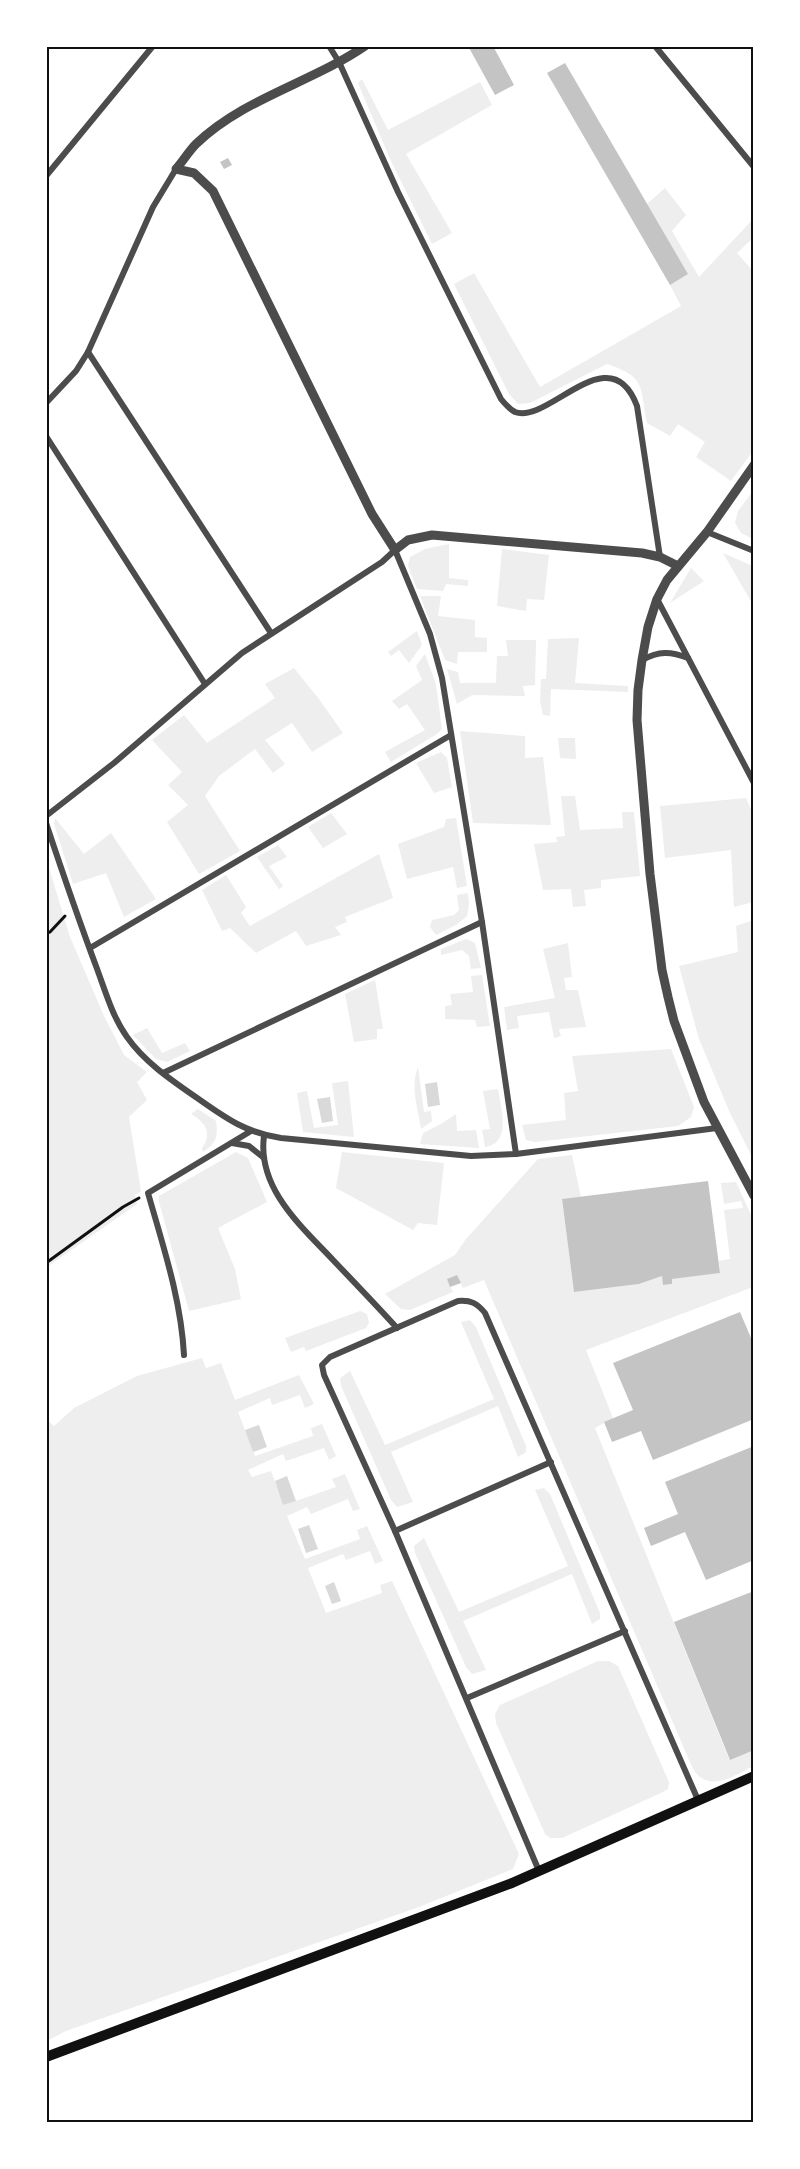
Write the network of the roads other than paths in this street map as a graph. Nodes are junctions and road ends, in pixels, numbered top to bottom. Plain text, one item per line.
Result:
1 (153, 46) edge
2 (329, 46) edge
3 (365, 46) edge
4 (655, 46) edge
5 (339, 62) junction
6 (753, 167) edge
7 (176, 169) junction
8 (46, 176) edge
9 (88, 352) junction
10 (46, 403) edge
11 (46, 435) edge
12 (753, 465) edge
13 (707, 532) junction
14 (395, 550) junction
15 (753, 551) edge
16 (660, 557) junction
17 (678, 566) junction
18 (657, 599) junction
19 (271, 633) junction
20 (688, 658) junction
21 (642, 660) junction
22 (205, 684) junction
23 (451, 735) junction
24 (753, 783) edge
25 (46, 816) edge
26 (46, 823) edge
27 (482, 922) junction
28 (90, 948) junction
29 (163, 1072) junction
30 (717, 1128) junction
31 (251, 1131) junction
32 (264, 1136) junction
33 (232, 1143) junction
34 (516, 1154) junction
35 (264, 1159) junction
36 (753, 1196) edge
37 (397, 1328) junction
38 (184, 1355) dead end
39 (551, 1462) junction
40 (395, 1531) junction
41 (625, 1632) junction
42 (467, 1698) junction
43 (753, 1776) edge
44 (698, 1800) junction
45 (539, 1871) junction
46 (46, 2057) edge

1 - 8 street
2 - 5 street
3 - 5 street
4 - 6 street
5 - 7 street
5 - 16 street
7 - 9 street
7 - 14 street
9 - 10 street
9 - 19 street
11 - 22 street
12 - 13 street
13 - 15 street
13 - 17 street
14 - 16 street
14 - 19 street
14 - 23 street
16 - 17 street
17 - 18 street
18 - 20 street
18 - 21 street
19 - 22 street
20 - 21 street
20 - 24 street
21 - 30 street
22 - 25 street
23 - 27 street
23 - 28 street
26 - 28 street
27 - 29 street
27 - 34 street
28 - 29 street
29 - 31 street
30 - 34 street
30 - 36 street
31 - 32 street
31 - 33 street
32 - 34 street
32 - 35 street
33 - 35 street
33 - 38 street
35 - 37 street
37 - 39 street
37 - 40 street
39 - 40 street
39 - 41 street
40 - 42 street
41 - 42 street
41 - 44 street
42 - 45 street
43 - 44 main road
44 - 45 main road
45 - 46 main road

